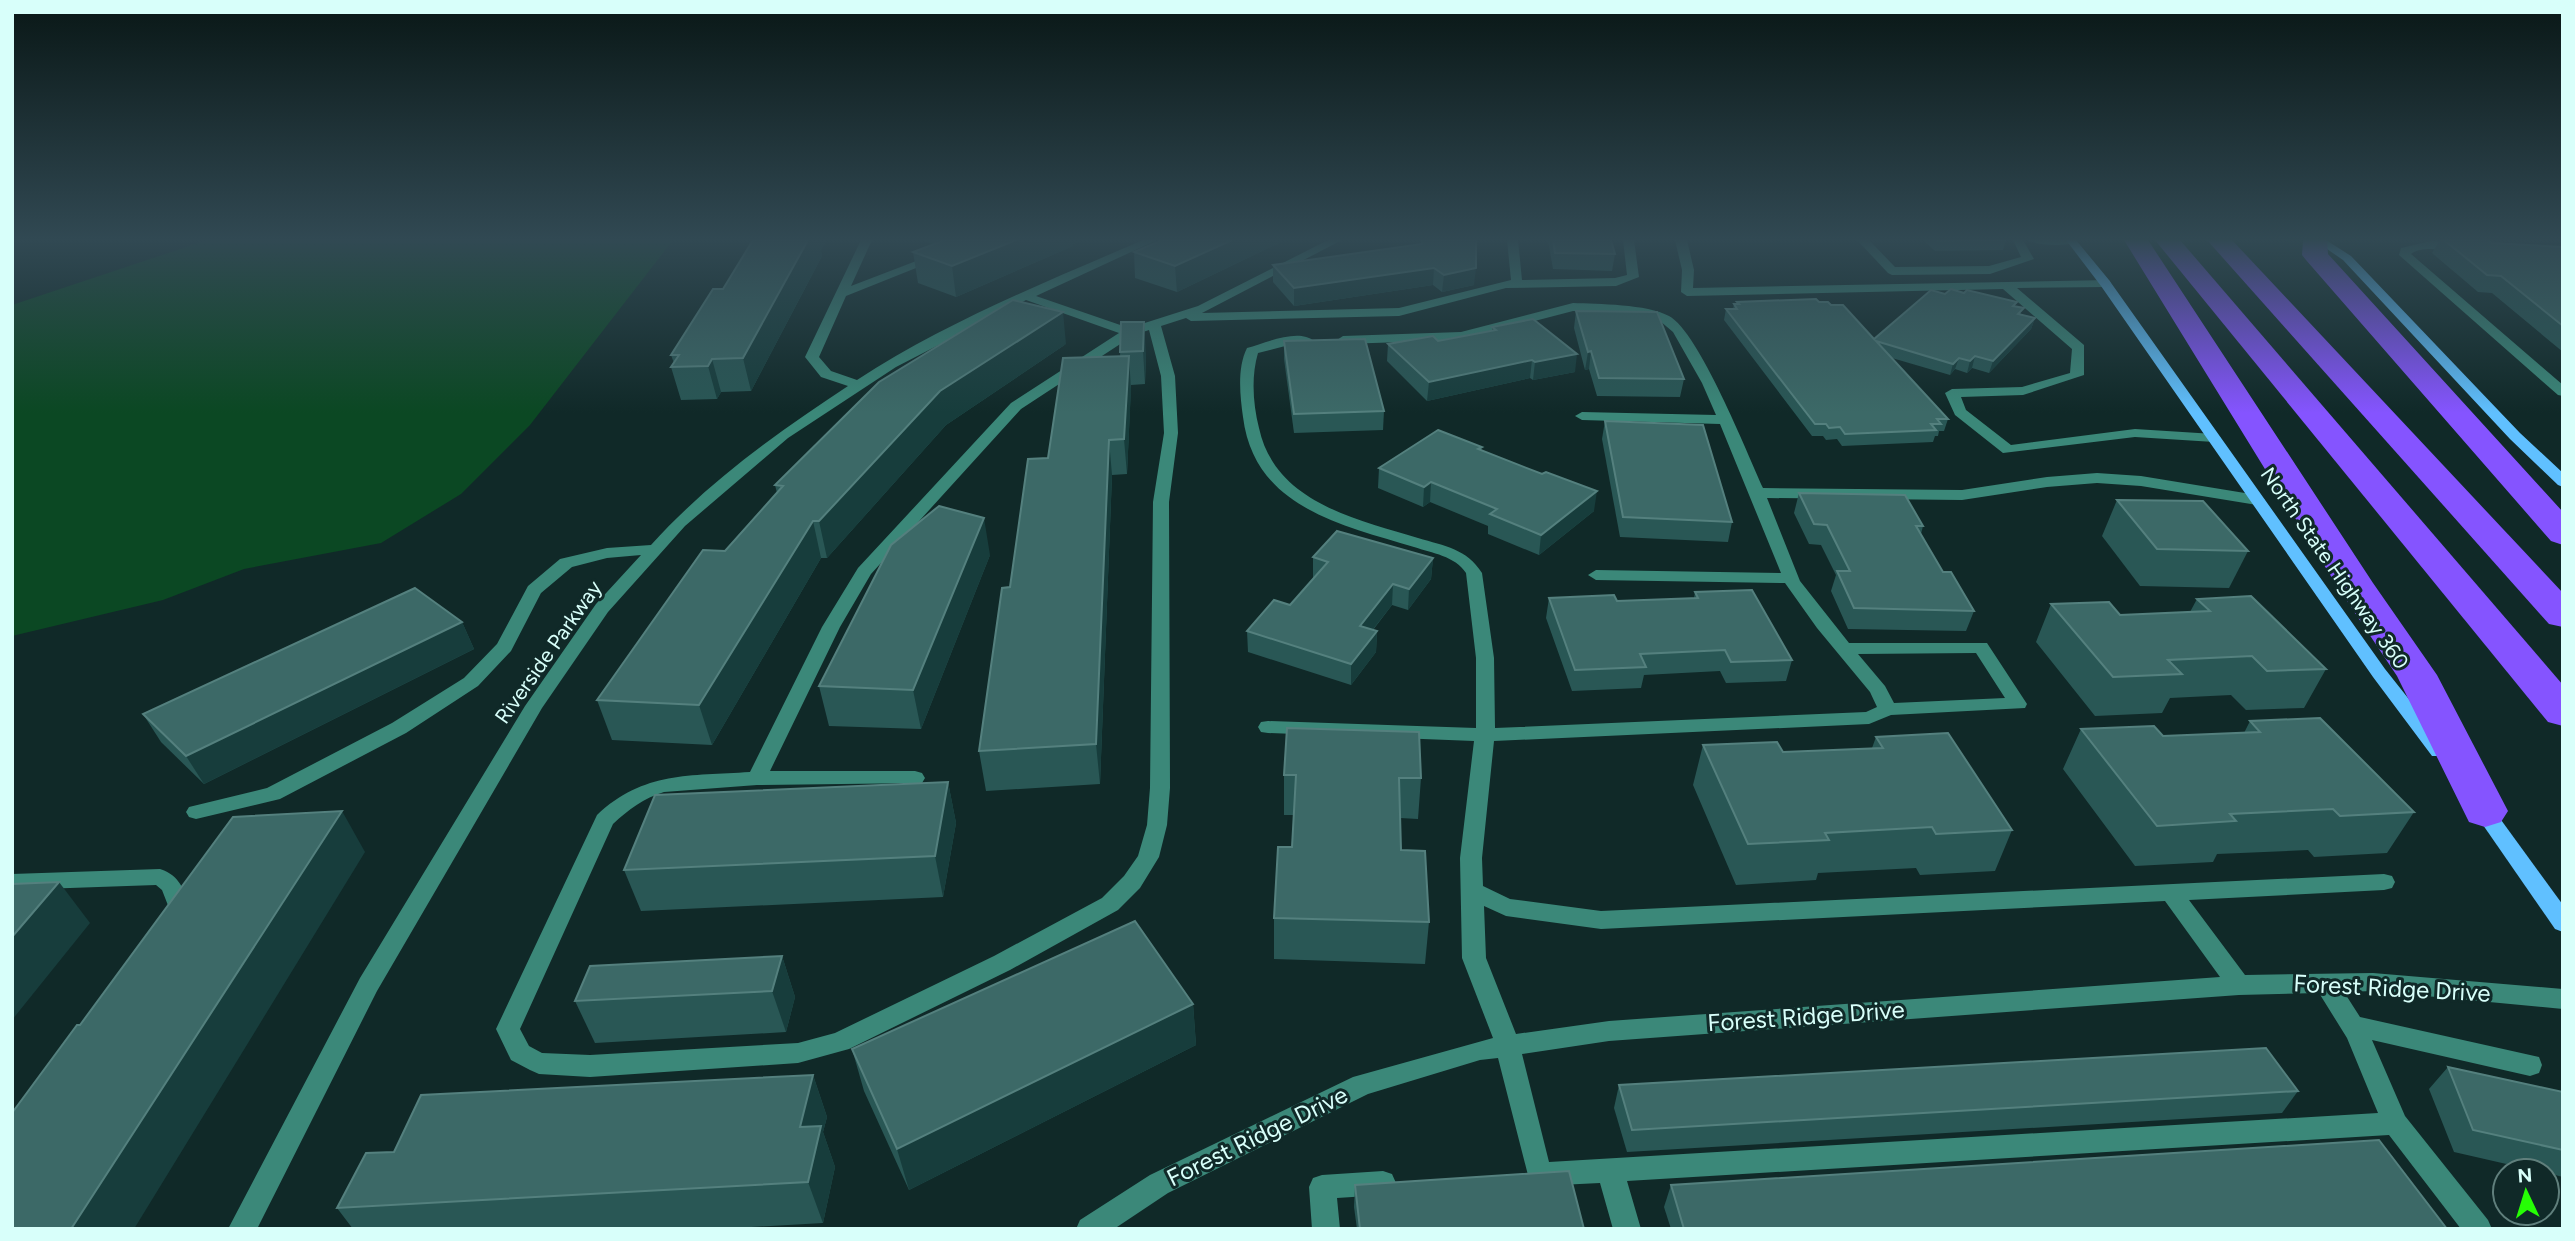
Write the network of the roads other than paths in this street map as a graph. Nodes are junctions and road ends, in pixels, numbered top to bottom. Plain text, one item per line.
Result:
1 (839, 298) edge
2 (1021, 298) edge
3 (1031, 298) edge
4 (1224, 298) edge
5 (1458, 298) edge
6 (2021, 298) edge
7 (2115, 298) edge
8 (2173, 298) edge
9 (2215, 298) edge
10 (2272, 298) edge
11 (2353, 298) edge
12 (2385, 298) edge
13 (2455, 298) edge
14 (1177, 317) junction
15 (1154, 324) junction
16 (1129, 332) junction
17 (859, 385) junction
18 (2563, 391) edge
19 (1582, 416) dead end
20 (1726, 420) junction
21 (2214, 438) junction
22 (2561, 479) edge
23 (1757, 493) junction
24 (2257, 500) junction
25 (2563, 534) edge
26 (656, 549) junction
27 (1596, 575) dead end
28 (1791, 578) junction
29 (2563, 616) edge
30 (1844, 649) junction
31 (1888, 709) junction
32 (2563, 712) edge
33 (1268, 727) dead end
34 (1484, 734) junction
35 (757, 778) junction
36 (915, 778) dead end
37 (2485, 811) junction
38 (196, 812) dead end
39 (12, 882) edge
40 (2384, 882) dead end
41 (1472, 890) junction
42 (2171, 892) junction
43 (2563, 923) edge
44 (165, 931) edge
45 (2324, 981) junction
46 (2239, 985) junction
47 (2563, 999) edge
48 (2353, 1026) junction
49 (1508, 1046) junction
50 (2530, 1065) dead end
51 (2395, 1124) junction
52 (1610, 1170) junction
53 (1539, 1174) junction
54 (1512, 1176) edge
55 (1404, 1182) edge
56 (242, 1229) edge
57 (1090, 1229) edge
58 (1326, 1229) edge
59 (1627, 1229) edge
60 (2477, 1229) edge

1 - 17 street
2 - 17 street, Riverside Parkway
3 - 16 street
4 - 14 street
5 - 14 street
6 - 21 street
7 - 21 main road, North State Highway 360
8 - 37 highway
9 - 32 highway
10 - 29 highway
11 - 25 highway
12 - 22 main road
13 - 18 street
14 - 15 street
15 - 16 street
15 - 35 street
16 - 35 street
17 - 26 street, Riverside Parkway
19 - 20 street
20 - 23 street
20 - 34 street
21 - 24 main road, North State Highway 360
23 - 24 street
23 - 28 street
24 - 37 main road, North State Highway 360
26 - 38 street
26 - 56 street, Riverside Parkway
27 - 28 street
28 - 30 street
30 - 31 street
30 - 31 street
31 - 34 street
33 - 34 street
34 - 41 street
35 - 36 street
37 - 43 main road, North State Highway 360
39 - 44 street
40 - 42 street
41 - 42 street
41 - 49 street
42 - 46 street
45 - 46 street, Forest Ridge Drive
45 - 47 street, Forest Ridge Drive
45 - 48 street
46 - 49 street, Forest Ridge Drive
48 - 50 street
48 - 51 street
49 - 53 street
49 - 57 street, Forest Ridge Drive
51 - 52 street
51 - 60 street
52 - 53 street
52 - 59 street
53 - 54 street
55 - 58 street

